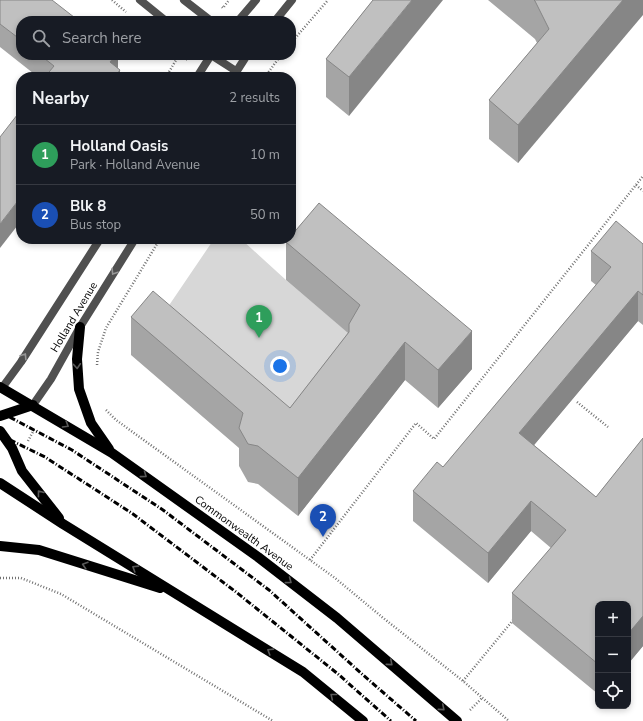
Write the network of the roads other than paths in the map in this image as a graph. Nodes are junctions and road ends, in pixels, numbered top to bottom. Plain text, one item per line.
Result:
1 (140, 0) edge
2 (184, 0) edge
3 (256, 0) edge
4 (292, 0) edge
5 (160, 16) edge
6 (205, 16) edge
7 (242, 16) edge
8 (279, 16) edge
9 (208, 60) edge
10 (217, 60) edge
11 (244, 60) edge
12 (201, 72) edge
13 (232, 72) edge
14 (235, 72) edge
15 (97, 244) edge
16 (132, 244) edge
17 (80, 327) junction
18 (1, 389) edge
19 (33, 405) junction
20 (0, 416) edge
21 (0, 431) edge
22 (112, 453) junction
23 (0, 484) edge
24 (64, 524) junction
25 (0, 546) edge
26 (176, 593) junction
27 (363, 721) edge
28 (457, 721) edge

1 - 5 street
2 - 6 street
3 - 7 street
4 - 8 street
9 - 12 street
10 - 13 street
11 - 14 street
18 -> 15 street, Holland Avenue
16 -> 17 street, Holland Avenue
17 - 19 street, Holland Avenue
17 -> 22 main road
18 - 19 main road, Commonwealth Avenue
19 - 20 main road
19 -> 22 main road, Commonwealth Avenue
24 -> 21 main road
22 -> 28 main road, Commonwealth Avenue
23 - 24 main road
26 -> 24 main road
26 -> 25 main road
27 -> 26 main road

